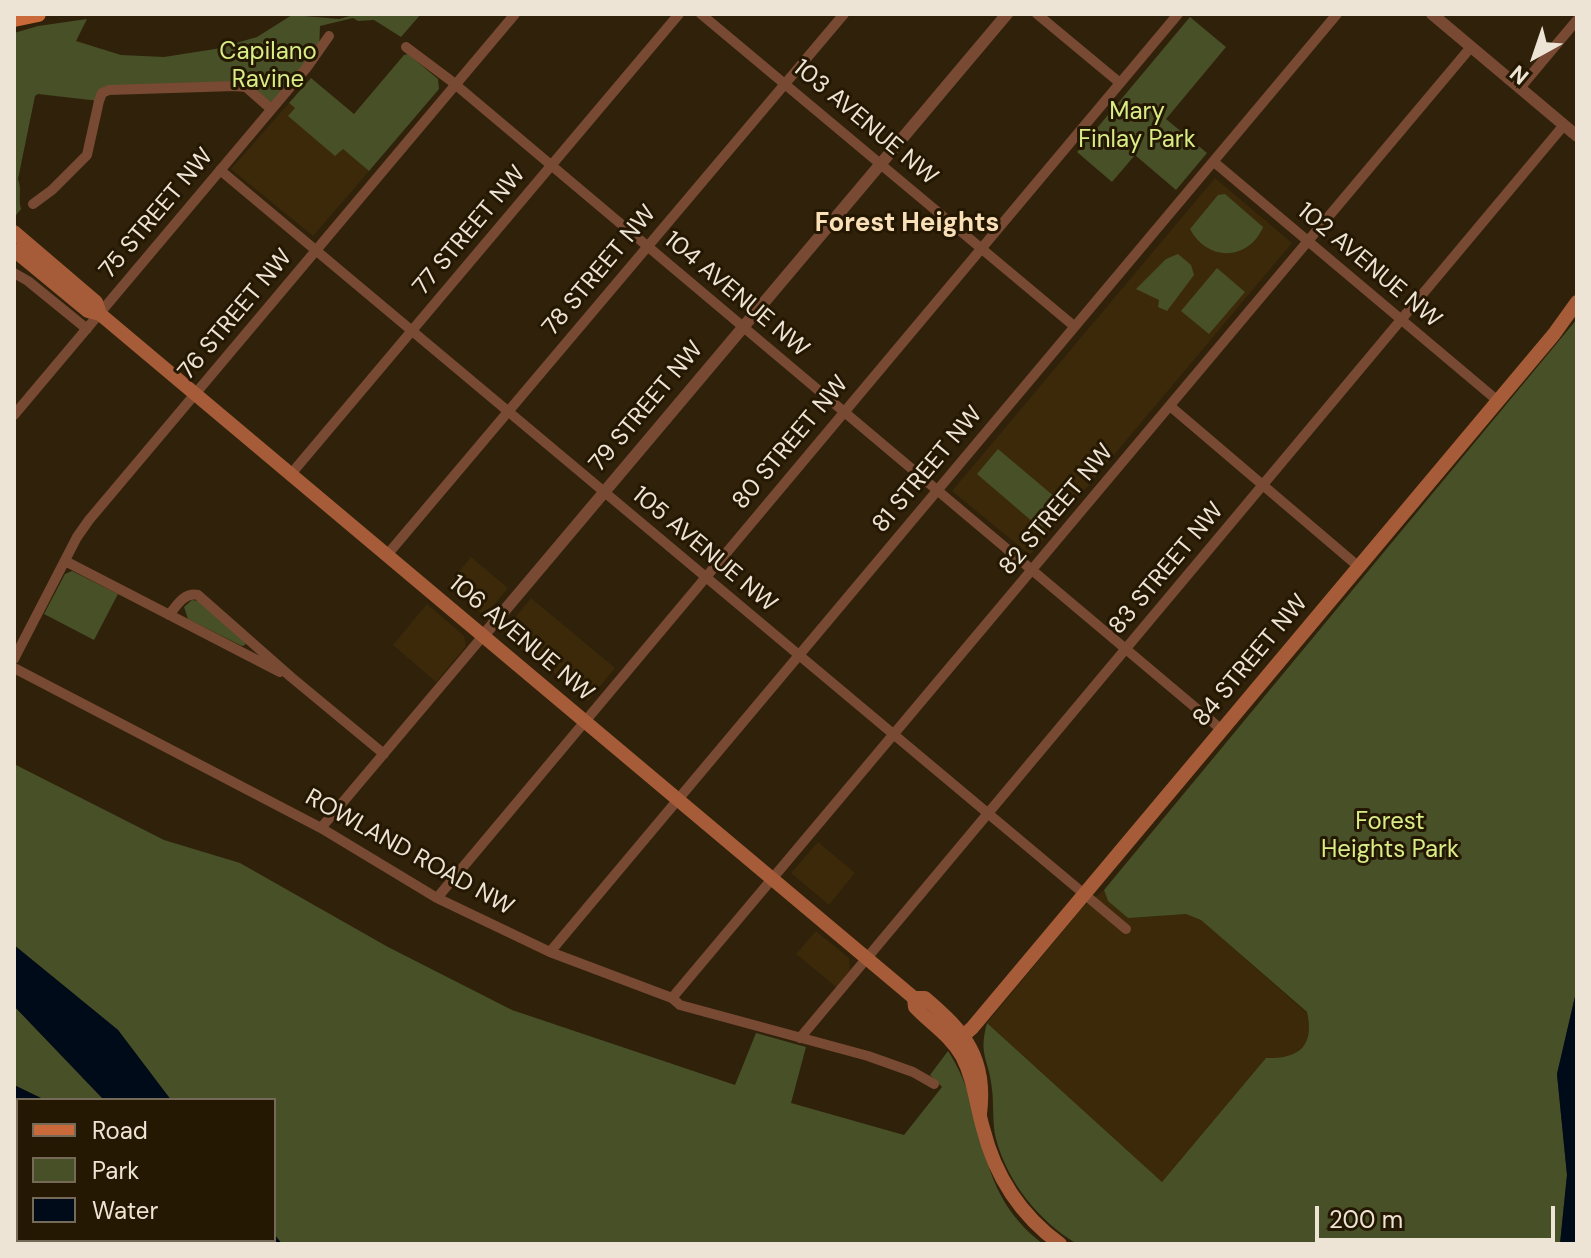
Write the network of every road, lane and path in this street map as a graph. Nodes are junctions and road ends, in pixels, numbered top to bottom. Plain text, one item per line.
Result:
1 (38, 14) edge
2 (515, 14) edge
3 (679, 14) edge
4 (701, 14) edge
5 (844, 14) edge
6 (1007, 14) edge
7 (1037, 14) edge
8 (1178, 14) edge
9 (1337, 14) edge
10 (1434, 15) edge
11 (14, 19) edge
12 (1577, 20) edge
13 (329, 36) dead end
14 (406, 47) dead end
15 (1471, 47) junction
16 (785, 83) junction
17 (1120, 83) junction
18 (456, 85) junction
19 (1520, 88) junction
20 (271, 109) junction
21 (1564, 125) junction
22 (1577, 136) edge
23 (1214, 162) junction
24 (881, 163) junction
25 (551, 166) junction
26 (220, 170) junction
27 (33, 204) dead end
28 (14, 232) edge
29 (1308, 241) junction
30 (647, 246) junction
31 (982, 248) junction
32 (14, 250) edge
33 (316, 251) junction
34 (14, 273) edge
35 (1577, 302) edge
36 (100, 314) junction
37 (1402, 319) junction
38 (1074, 326) junction
39 (743, 327) junction
40 (87, 329) junction
41 (412, 331) junction
42 (195, 394) junction
43 (1498, 401) junction
44 (1170, 406) junction
45 (507, 411) junction
46 (844, 412) junction
47 (14, 415) edge
48 (291, 474) junction
49 (1263, 486) junction
50 (937, 490) junction
51 (604, 493) junction
52 (387, 555) junction
53 (65, 561) junction
54 (1359, 567) junction
55 (1031, 570) junction
56 (705, 577) junction
57 (169, 615) junction
58 (483, 636) junction
59 (1125, 649) junction
60 (798, 655) junction
61 (14, 659) edge
62 (14, 668) edge
63 (291, 677) junction
64 (584, 721) junction
65 (1222, 730) junction
66 (894, 736) junction
67 (384, 754) junction
68 (678, 800) junction
69 (987, 813) junction
70 (321, 828) junction
71 (773, 879) junction
72 (1085, 894) junction
73 (437, 898) junction
74 (1126, 929) dead end
75 (550, 952) junction
76 (866, 958) junction
77 (672, 998) junction
78 (800, 1038) junction
79 (960, 1040) junction
80 (934, 1084) dead end
81 (1060, 1244) edge

1 - 11 main road
2 - 18 street, 76 STREET NW
3 - 25 street, 77 STREET NW
4 - 16 street, 103 AVENUE NW
5 - 16 street, 78 STREET NW
6 - 24 street, 79 STREET NW
7 - 17 street
8 - 17 street, 80 STREET NW
9 - 23 street, 81 STREET NW
10 - 15 street
12 - 19 street
13 - 20 street, 75 STREET NW
14 - 18 street, 104 AVENUE NW
15 - 19 street
15 - 29 street, 82 STREET NW
16 - 24 street, 103 AVENUE NW
16 - 30 street, 78 STREET NW
17 - 31 street, 80 STREET NW
18 - 25 street, 104 AVENUE NW
18 - 33 street, 76 STREET NW
19 - 21 street
20 - 26 street, 75 STREET NW
20 - 27 street
21 - 22 street
21 - 37 street, 83 STREET NW
23 - 29 street, 102 AVENUE NW
23 - 38 street, 81 STREET NW
24 - 31 street, 103 AVENUE NW
24 - 39 street, 79 STREET NW
25 - 30 street, 104 AVENUE NW
25 - 41 street, 77 STREET NW
26 - 33 street, 105 AVENUE NW
26 - 36 street, 75 STREET NW
28 - 36 main road, 106 AVENUE NW
29 - 37 street, 102 AVENUE NW
29 - 44 street, 82 STREET NW
30 - 39 street, 104 AVENUE NW
30 - 45 street, 78 STREET NW
31 - 38 street, 103 AVENUE NW
31 - 46 street, 80 STREET NW
32 - 36 main road, 106 AVENUE NW
33 - 41 street, 105 AVENUE NW
33 - 42 street, 76 STREET NW
34 - 40 street
35 - 43 main road, 84 STREET NW
36 - 40 street, 75 STREET NW
36 - 42 main road, 106 AVENUE NW
37 - 43 street, 102 AVENUE NW
37 - 49 street, 83 STREET NW
38 - 50 street, 81 STREET NW
39 - 46 street, 104 AVENUE NW
39 - 51 street, 79 STREET NW
40 - 47 street, 75 STREET NW
41 - 45 street, 105 AVENUE NW
41 - 48 street, 77 STREET NW
42 - 48 main road, 106 AVENUE NW
42 - 53 street, 76 STREET NW
43 - 54 main road, 84 STREET NW
44 - 49 street
44 - 55 street, 82 STREET NW
45 - 51 street, 105 AVENUE NW
45 - 52 street, 78 STREET NW
46 - 50 street, 104 AVENUE NW
46 - 56 street, 80 STREET NW
48 - 52 main road, 106 AVENUE NW
49 - 54 street
49 - 59 street, 83 STREET NW
50 - 55 street, 104 AVENUE NW
50 - 60 street, 81 STREET NW
51 - 56 street, 105 AVENUE NW
51 - 58 street, 79 STREET NW
52 - 58 main road, 106 AVENUE NW
53 - 57 street
53 - 61 street, 76 STREET NW
54 - 65 main road, 84 STREET NW
55 - 59 street, 104 AVENUE NW
55 - 66 street, 82 STREET NW
56 - 60 street, 105 AVENUE NW
56 - 64 street, 80 STREET NW
57 - 63 street
57 - 63 street
58 - 64 main road, 106 AVENUE NW
58 - 67 street, 79 STREET NW
59 - 65 street, 104 AVENUE NW
59 - 69 street, 83 STREET NW
60 - 66 street, 105 AVENUE NW
60 - 68 street, 81 STREET NW
62 - 70 street, ROWLAND ROAD NW
63 - 67 street
64 - 68 main road, 106 AVENUE NW
64 - 73 street, 80 STREET NW
65 - 72 main road, 84 STREET NW
66 - 69 street, 105 AVENUE NW
66 - 71 street, 82 STREET NW
67 - 70 street, 79 STREET NW
68 - 71 main road, 106 AVENUE NW
68 - 75 street, 81 STREET NW
69 - 72 street, 105 AVENUE NW
69 - 76 street, 83 STREET NW
70 - 73 street, ROWLAND ROAD NW
71 - 76 main road, 106 AVENUE NW
71 - 77 street, 82 STREET NW
72 - 74 street, 105 AVENUE NW
72 - 79 main road, 84 STREET NW
73 - 75 street, ROWLAND ROAD NW
75 - 77 street, ROWLAND ROAD NW
76 - 78 street, 83 STREET NW
76 - 79 main road, 106 AVENUE NW
77 - 78 street, ROWLAND ROAD NW
78 - 80 street, ROWLAND ROAD NW
79 - 81 main road

